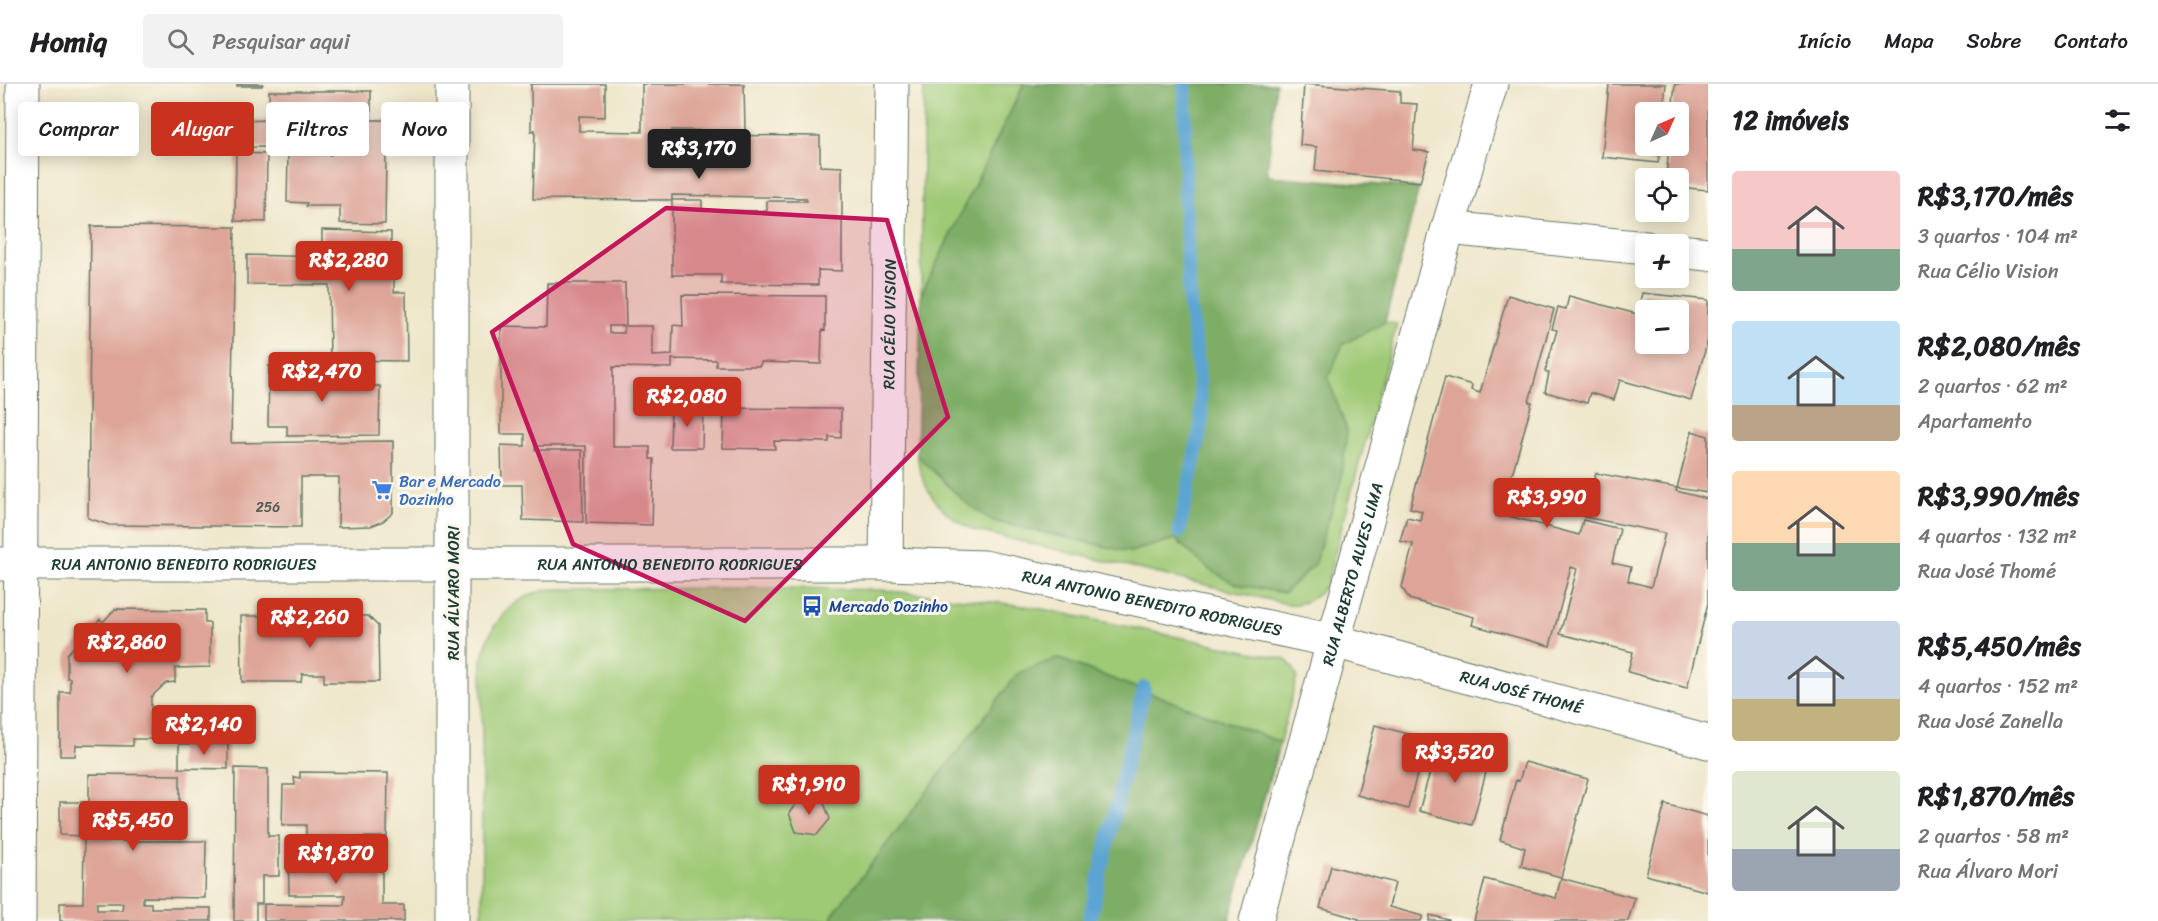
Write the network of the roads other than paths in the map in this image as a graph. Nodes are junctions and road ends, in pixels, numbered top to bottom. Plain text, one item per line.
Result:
1 (23, 84) edge
2 (452, 84) edge
3 (892, 84) edge
4 (1491, 84) edge
5 (1448, 228) junction
6 (1635, 247) edge
7 (1689, 252) edge
8 (1708, 254) edge
9 (10, 564) edge
10 (886, 564) junction
11 (452, 565) junction
12 (1334, 641) junction
13 (1708, 742) edge
14 (19, 921) edge
15 (452, 921) edge
16 (1256, 921) edge

1 - 9 street
2 - 11 street, RUA ÁLVARO MORI
3 - 10 street, RUA CÉLIO VISION
4 - 5 street, RUA ALBERTO ALVES LIMA
5 - 6 street
5 - 12 street, RUA ALBERTO ALVES LIMA
7 - 8 street
9 - 11 street, RUA ANTONIO BENEDITO RODRIGUES
9 - 14 street
10 - 11 street, RUA ANTONIO BENEDITO RODRIGUES
10 - 12 street, RUA ANTONIO BENEDITO RODRIGUES
11 - 15 street, RUA ÁLVARO MORI
12 - 13 street, RUA JOSÉ THOMÉ
12 - 16 street, RUA ALBERTO ALVES LIMA

